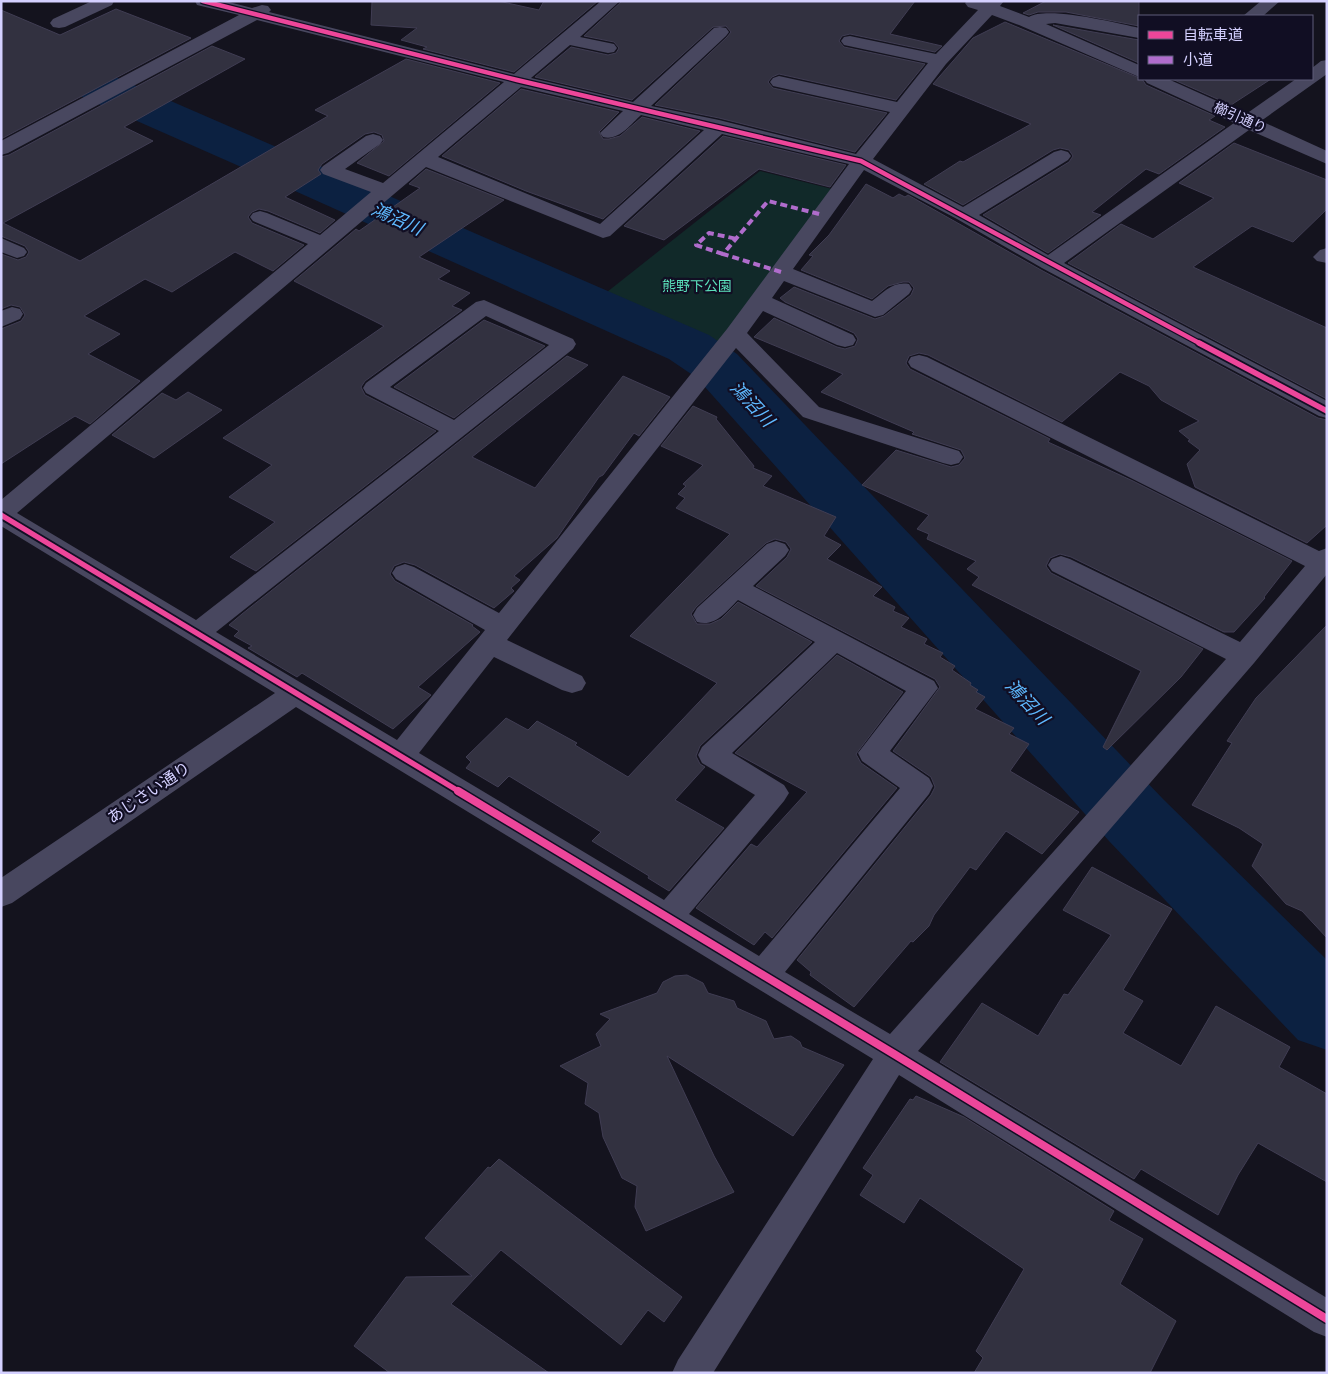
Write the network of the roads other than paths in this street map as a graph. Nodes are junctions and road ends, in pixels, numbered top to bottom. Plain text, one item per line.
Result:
1 (106, 1) edge
2 (202, 1) edge
3 (279, 1) edge
4 (612, 1) edge
5 (968, 1) edge
6 (1272, 1) edge
7 (992, 4) edge
8 (255, 14) junction
9 (1253, 15) edge
10 (1025, 21) junction
11 (59, 24) dead end
12 (720, 32) dead end
13 (1138, 33) edge
14 (566, 39) junction
15 (850, 41) dead end
16 (608, 48) dead end
17 (940, 60) junction
18 (1138, 72) edge
19 (516, 80) junction
20 (1155, 80) edge
21 (1307, 80) edge
22 (778, 82) dead end
23 (638, 108) junction
24 (902, 109) junction
25 (1247, 121) junction
26 (719, 126) junction
27 (610, 133) dead end
28 (373, 140) dead end
29 (1, 149) edge
30 (1061, 156) dead end
31 (1327, 158) edge
32 (425, 159) junction
33 (861, 161) junction
34 (381, 195) junction
35 (964, 215) junction
36 (260, 217) dead end
37 (323, 243) junction
38 (1050, 264) junction
39 (781, 272) junction
40 (901, 289) dead end
41 (760, 301) junction
42 (845, 340) dead end
43 (729, 342) junction
44 (919, 362) dead end
45 (1327, 412) edge
46 (455, 430) junction
47 (951, 457) dead end
48 (1, 514) edge
49 (776, 550) dead end
50 (1324, 560) edge
51 (1061, 565) dead end
52 (405, 572) dead end
53 (736, 588) junction
54 (706, 615) dead end
55 (197, 633) junction
56 (496, 635) junction
57 (834, 640) junction
58 (1244, 656) junction
59 (572, 683) dead end
60 (296, 693) junction
61 (400, 756) junction
62 (1, 894) edge
63 (668, 917) junction
64 (763, 975) junction
65 (894, 1054) junction
66 (1327, 1319) edge
67 (691, 1373) edge

1 - 11 street
2 - 8 street
3 - 8 street
4 - 14 street
5 - 7 street
6 - 9 street
7 - 10 street
7 - 17 street
8 - 19 street
8 - 29 street
10 - 13 street
10 - 18 street
12 - 23 street
14 - 16 street
14 - 19 street
15 - 17 street
17 - 24 street
19 - 23 street
19 - 32 street
20 - 25 street, 櫛引通り
21 - 25 street
22 - 24 street
23 - 26 street
23 - 27 street
24 - 33 street
25 - 31 street, 櫛引通り
25 - 38 street
26 - 32 street
26 - 33 street
28 - 34 street
30 - 35 street
32 - 34 street
33 - 35 street
33 - 39 street
34 - 37 street
35 - 38 street
36 - 37 street
37 - 48 street
38 - 45 street
39 - 40 street
39 - 41 street
41 - 42 street
41 - 43 street
43 - 47 street
43 - 56 street
44 - 50 street
46 - 46 street
46 - 55 street
48 - 55 street
49 - 53 street
50 - 58 street
51 - 58 street
52 - 56 street
53 - 54 street
53 - 57 street
55 - 60 street
56 - 59 street
56 - 61 street
57 - 63 street
57 - 64 street
58 - 65 street
60 - 61 street
60 - 62 street, あじさい通り
61 - 63 street
63 - 64 street
64 - 65 street
65 - 66 street
65 - 67 street

